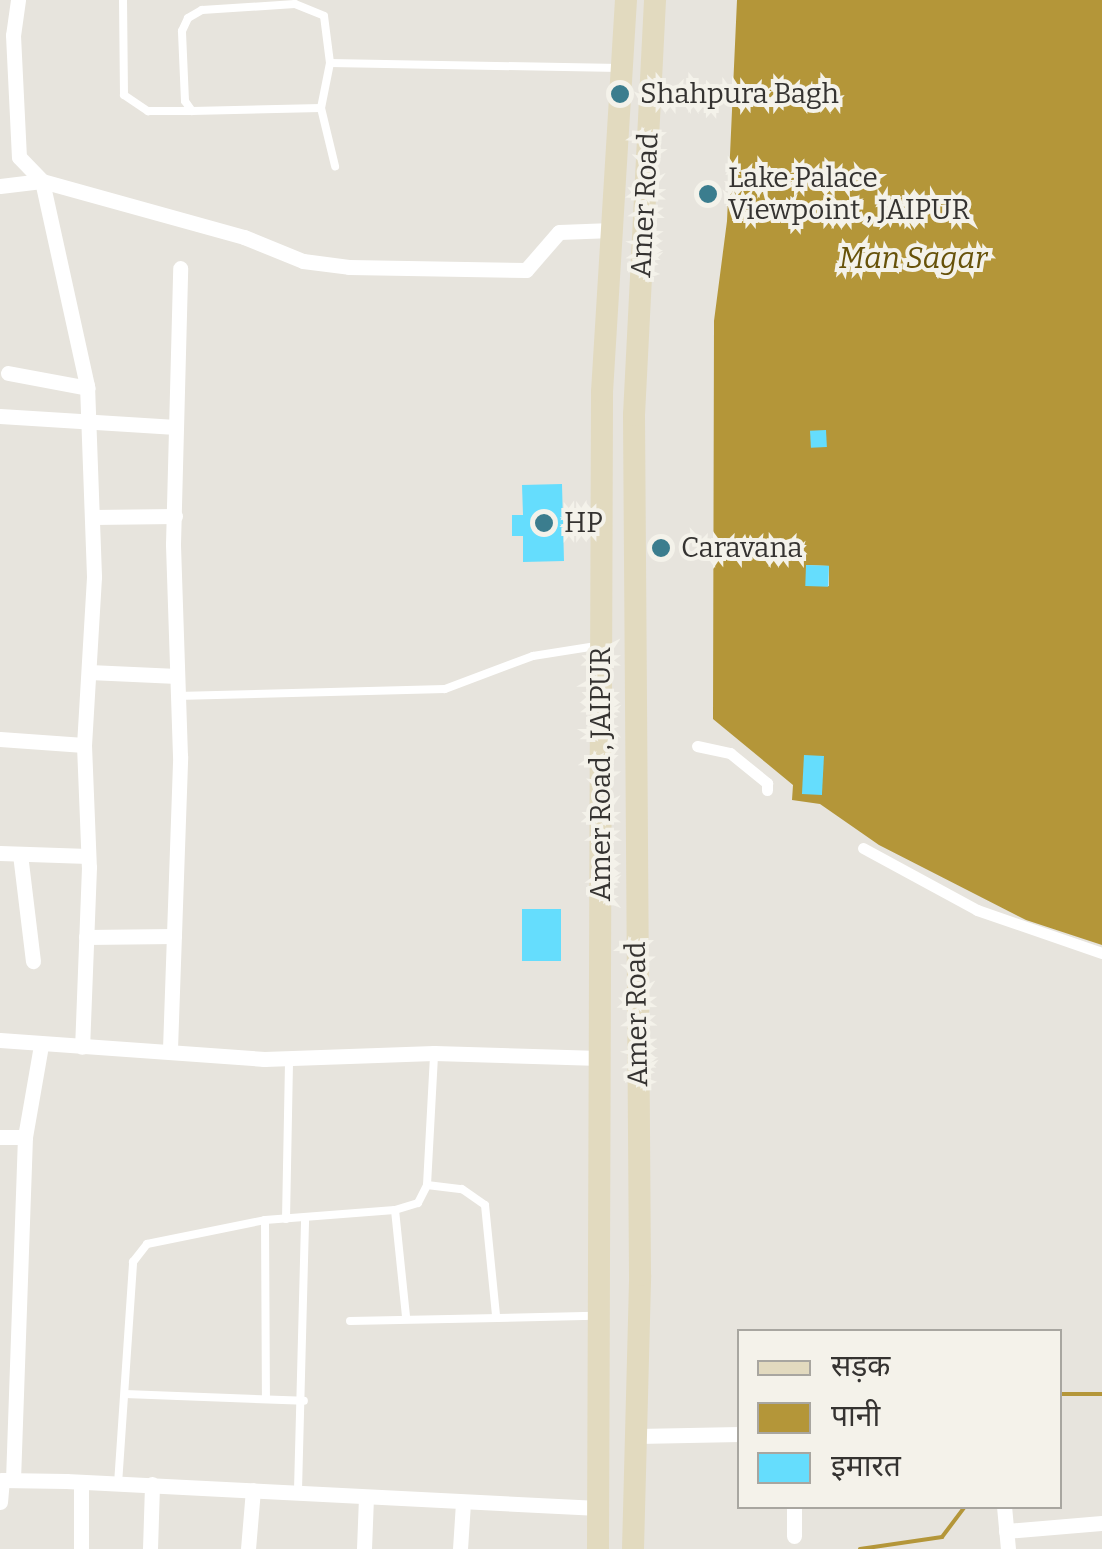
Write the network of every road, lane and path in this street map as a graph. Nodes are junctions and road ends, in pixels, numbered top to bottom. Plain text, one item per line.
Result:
1 (18, 0) edge
2 (123, 0) edge
3 (626, 0) edge
4 (656, 0) edge
5 (330, 63) junction
6 (622, 68) junction
7 (321, 108) junction
8 (192, 111) junction
9 (335, 166) dead end
10 (42, 181) junction
11 (0, 186) edge
12 (612, 230) junction
13 (180, 268) dead end
14 (8, 374) dead end
15 (88, 388) junction
16 (0, 416) edge
17 (89, 423) junction
18 (176, 427) junction
19 (175, 516) junction
20 (93, 517) junction
21 (600, 618) junction
22 (634, 618) junction
23 (600, 646) junction
24 (89, 672) junction
25 (177, 676) junction
26 (178, 696) junction
27 (0, 739) edge
28 (84, 746) junction
29 (697, 746) dead end
30 (767, 790) dead end
31 (863, 848) dead end
32 (0, 853) edge
33 (20, 854) junction
34 (88, 856) junction
35 (174, 936) junction
36 (86, 937) junction
37 (1102, 953) edge
38 (33, 962) dead end
39 (0, 1040) edge
40 (41, 1045) junction
41 (82, 1046) junction
42 (170, 1049) junction
43 (434, 1053) junction
44 (289, 1058) junction
45 (600, 1058) junction
46 (25, 1136) junction
47 (0, 1137) edge
48 (427, 1184) junction
49 (395, 1210) junction
50 (305, 1218) junction
51 (286, 1219) junction
52 (266, 1220) junction
53 (640, 1304) junction
54 (600, 1310) junction
55 (496, 1316) junction
56 (406, 1317) junction
57 (350, 1321) dead end
58 (124, 1394) junction
59 (266, 1399) junction
60 (304, 1401) junction
61 (737, 1434) edge
62 (637, 1436) junction
63 (5, 1480) edge
64 (82, 1483) junction
65 (118, 1484) junction
66 (152, 1484) junction
67 (253, 1490) junction
68 (298, 1490) junction
69 (366, 1498) junction
70 (0, 1502) edge
71 (463, 1502) junction
72 (598, 1508) junction
73 (794, 1509) edge
74 (1004, 1509) edge
75 (1102, 1522) edge
76 (1006, 1531) junction
77 (794, 1536) dead end
78 (81, 1549) edge
79 (150, 1549) edge
80 (248, 1549) edge
81 (364, 1549) edge
82 (460, 1549) edge
83 (598, 1549) edge
84 (634, 1549) edge
85 (1008, 1549) edge

1 - 10 street
2 - 8 lane
3 - 6 main road, Amer Road , JAIPUR
4 - 22 main road, Amer Road
5 - 6 lane
5 - 7 lane
5 - 8 lane
6 - 12 main road, Amer Road , JAIPUR
7 - 8 lane
7 - 9 lane
10 - 11 street
10 - 12 street
10 - 15 street
12 - 21 main road, Amer Road , JAIPUR
13 - 18 street
14 - 15 street
15 - 17 street
16 - 17 street
17 - 18 street
17 - 20 street
18 - 19 street
19 - 20 street
19 - 25 street
20 - 24 street
21 - 22 main road
21 - 23 main road, Amer Road , JAIPUR
22 - 53 main road, Amer Road
23 - 26 lane
23 - 45 main road, Amer Road , JAIPUR
24 - 25 street
24 - 28 street
25 - 26 street
26 - 35 street
27 - 28 street
28 - 34 street
29 - 30 street
31 - 37 street
32 - 33 street
33 - 34 street
33 - 38 street
34 - 36 street
35 - 36 street
35 - 42 street
36 - 41 street
39 - 40 street
40 - 41 street
40 - 46 street
41 - 42 street
42 - 44 street
43 - 44 street
43 - 45 street
43 - 48 lane
44 - 51 lane
45 - 54 main road, Amer Road , JAIPUR
46 - 47 street
46 - 63 street
48 - 49 lane
48 - 55 lane
49 - 50 lane
49 - 56 lane
50 - 51 lane
50 - 60 lane
51 - 52 lane
52 - 58 lane
52 - 59 lane
53 - 54 main road
53 - 62 main road, Amer Road
54 - 55 lane
54 - 72 main road, Amer Road , JAIPUR
55 - 56 lane
56 - 57 lane
58 - 59 lane
58 - 65 lane
59 - 60 lane
60 - 68 lane
61 - 62 street
62 - 84 main road, Amer Road
63 - 64 street
63 - 70 street
64 - 65 street
64 - 78 street
65 - 66 street
66 - 67 street
66 - 79 street
67 - 68 street
67 - 80 street
68 - 69 street
69 - 71 street
69 - 81 street
71 - 72 street
71 - 82 street
72 - 83 main road, Amer Road , JAIPUR
73 - 77 street
74 - 76 street
75 - 76 street
76 - 85 street

